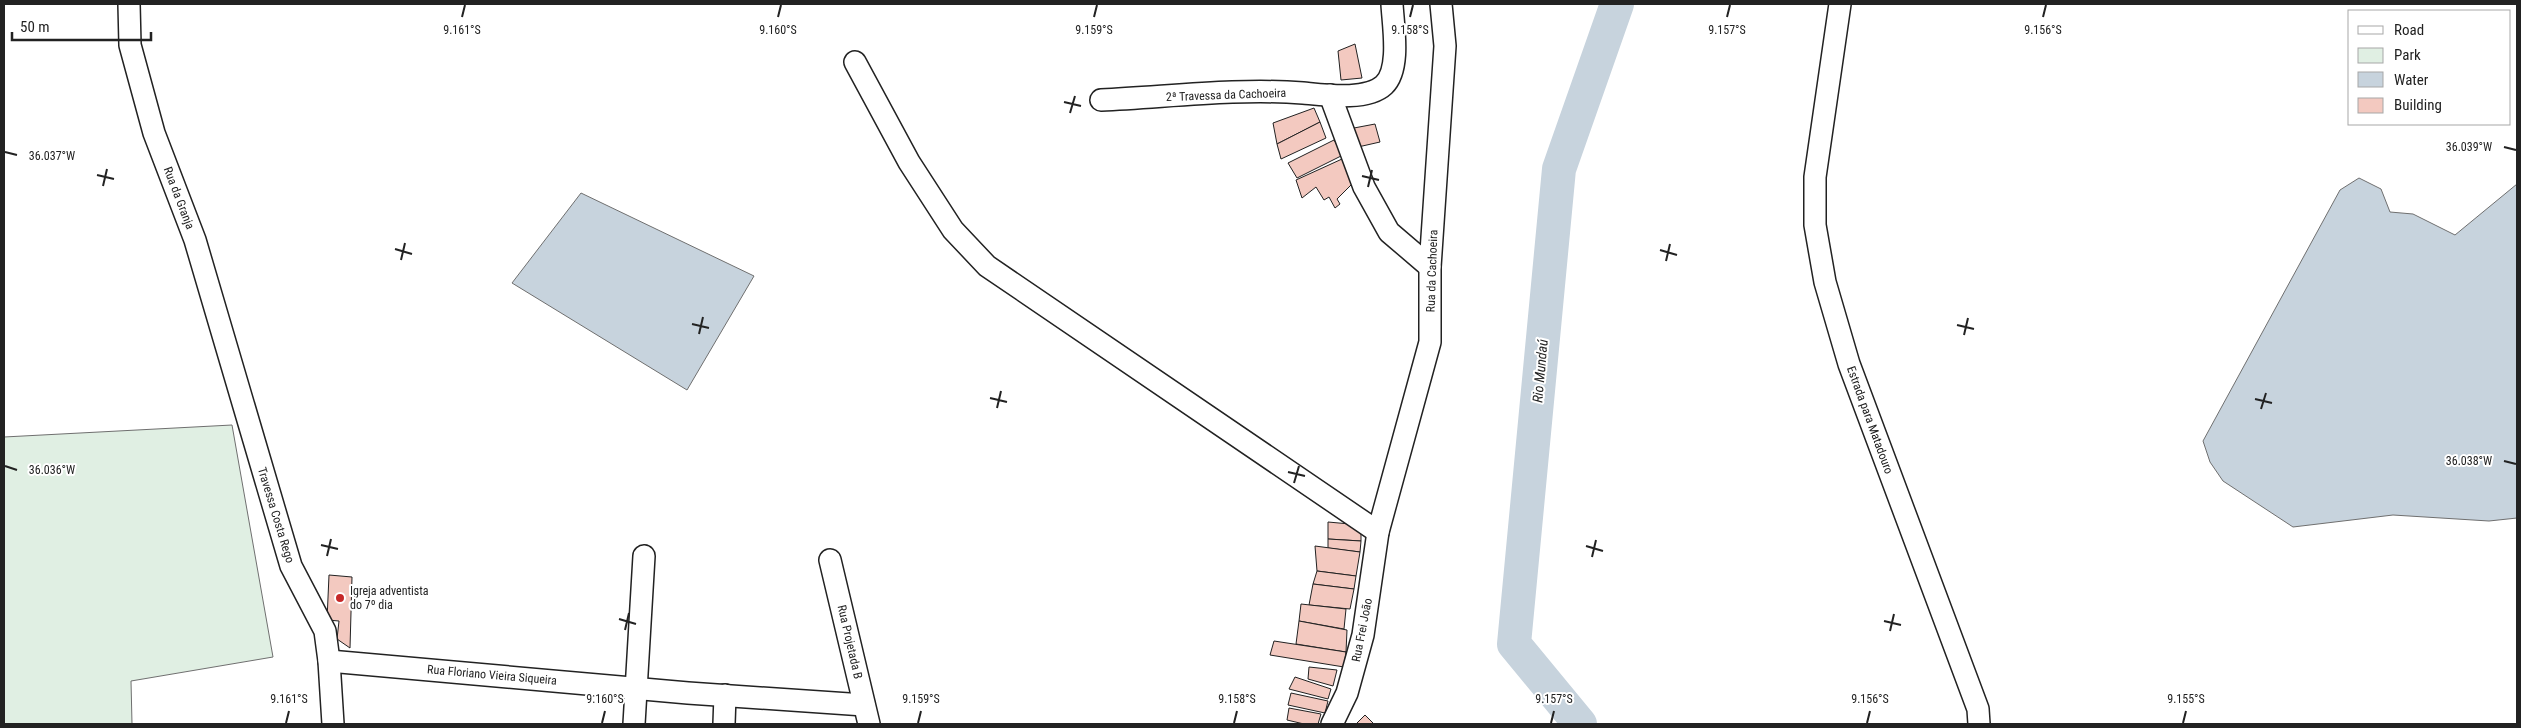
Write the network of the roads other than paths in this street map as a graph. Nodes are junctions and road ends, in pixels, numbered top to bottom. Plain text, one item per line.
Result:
1 (129, 4) edge
2 (1392, 4) edge
3 (1441, 4) edge
4 (1840, 4) edge
5 (855, 62) dead end
6 (1330, 95) junction
7 (1101, 100) dead end
8 (1430, 267) junction
9 (240, 390) joint
10 (1378, 532) junction
11 (644, 556) dead end
12 (830, 560) dead end
13 (329, 661) junction
14 (636, 688) junction
15 (726, 696) junction
16 (867, 715) edge
17 (333, 724) edge
18 (634, 724) edge
19 (724, 724) edge
20 (1332, 724) edge
21 (1979, 724) edge

1 - 9 street, Rua da Granja
2 - 6 street, 2ª Travessa da Cachoeira
3 - 8 street, Rua da Cachoeira
4 - 21 street, Estrada para Matadouro
5 - 10 street
6 - 7 street, 2ª Travessa da Cachoeira
6 - 8 street
8 - 10 street, Rua da Cachoeira
9 - 13 street, Travessa Costa Rego
10 - 20 street, Rua Frei João
11 - 14 street
12 - 16 street, Rua Projetada B
13 - 14 street, Rua Floriano Vieira Siqueira
13 - 17 street, Travessa Costa Rego
14 - 15 street, Rua Floriano Vieira Siqueira
14 - 18 street
15 - 16 street, Rua Floriano Vieira Siqueira
15 - 19 street

